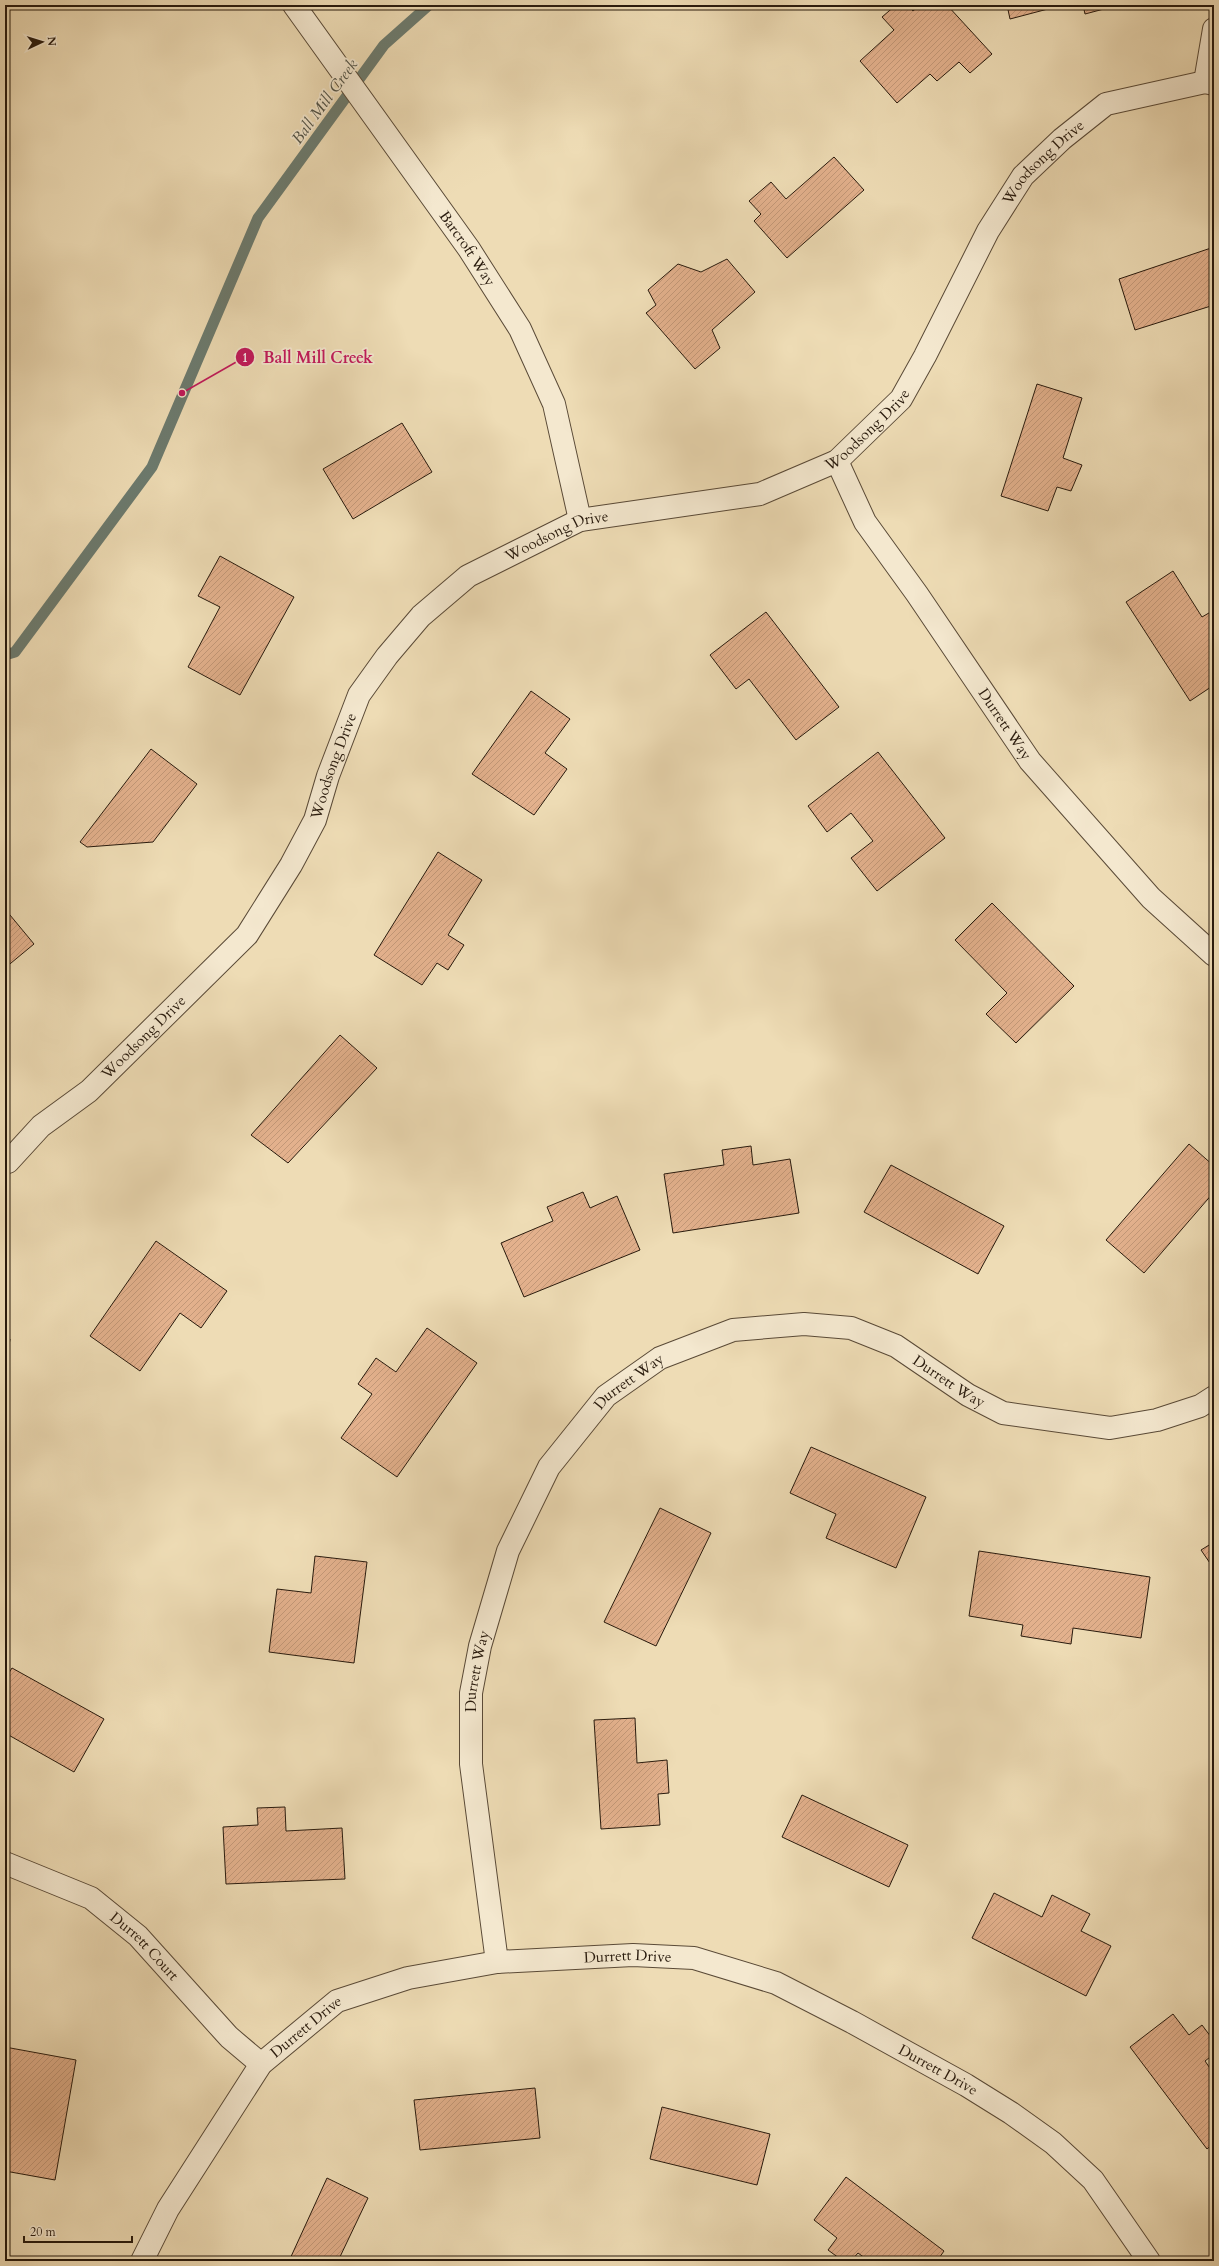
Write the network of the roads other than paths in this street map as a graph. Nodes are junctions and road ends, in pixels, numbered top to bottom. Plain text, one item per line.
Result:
1 (294, 5) edge
2 (1214, 29) edge
3 (1210, 83) edge
4 (837, 461) junction
5 (580, 520) junction
6 (1214, 955) edge
7 (8, 1162) dead end
8 (1214, 1396) edge
9 (5, 1863) edge
10 (497, 1962) junction
11 (261, 2064) junction
12 (142, 2261) edge
13 (1149, 2261) edge

1 - 5 street, Barcroft Way
2 - 3 street
3 - 4 street, Woodsong Drive
4 - 5 street, Woodsong Drive
4 - 6 street, Durrett Way
5 - 7 street, Woodsong Drive
8 - 10 street, Durrett Way
9 - 11 street, Durrett Court
10 - 11 street, Durrett Drive
10 - 13 street, Durrett Drive
11 - 12 street, Durrett Drive

